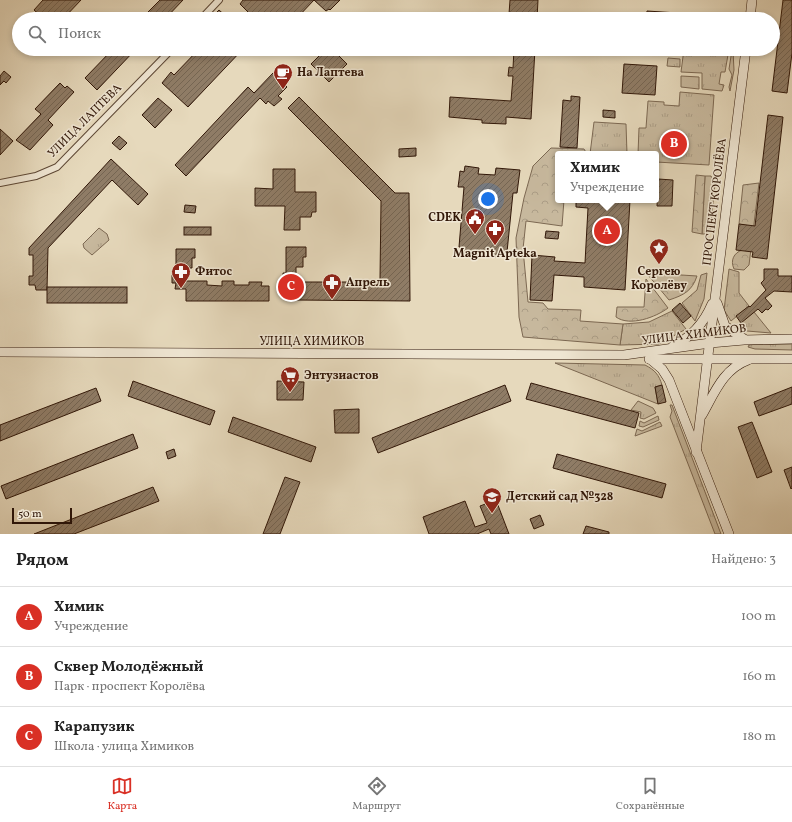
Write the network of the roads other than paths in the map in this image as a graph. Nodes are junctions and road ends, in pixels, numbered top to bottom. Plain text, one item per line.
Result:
1 (219, 0) edge
2 (752, 0) edge
3 (208, 12) edge
4 (751, 12) edge
5 (165, 56) edge
6 (745, 56) edge
7 (0, 183) edge
8 (716, 296) junction
9 (792, 339) edge
10 (744, 340) junction
11 (710, 343) junction
12 (664, 349) junction
13 (0, 352) edge
14 (624, 355) junction
15 (708, 358) junction
16 (650, 359) junction
17 (754, 359) junction
18 (792, 359) edge
19 (700, 420) junction
20 (696, 452) junction
21 (729, 534) edge

1 - 3 street
2 - 4 main road
5 - 7 street, УЛИЦА ЛАПТЕВА
6 - 8 main road, ПРОСПЕКТ КОРОЛЁВА
8 - 10 main road
8 - 11 main road, ПРОСПЕКТ КОРОЛЁВА
8 - 12 main road
9 - 10 main road, УЛИЦА ХИМИКОВ
10 - 11 main road, УЛИЦА ХИМИКОВ
11 - 12 main road, УЛИЦА ХИМИКОВ
11 - 15 main road, ПРОСПЕКТ КОРОЛЁВА
12 - 14 main road, УЛИЦА ХИМИКОВ
13 - 14 main road, УЛИЦА ХИМИКОВ
14 - 16 main road, УЛИЦА ХИМИКОВ
15 - 16 main road, УЛИЦА ХИМИКОВ
15 - 17 main road, УЛИЦА ХИМИКОВ
15 - 19 main road, ПРОСПЕКТ КОРОЛЁВА
16 - 20 main road
17 - 18 main road, УЛИЦА ХИМИКОВ
17 - 19 main road
19 - 20 main road, ПРОСПЕКТ КОРОЛЁВА
20 - 21 main road

